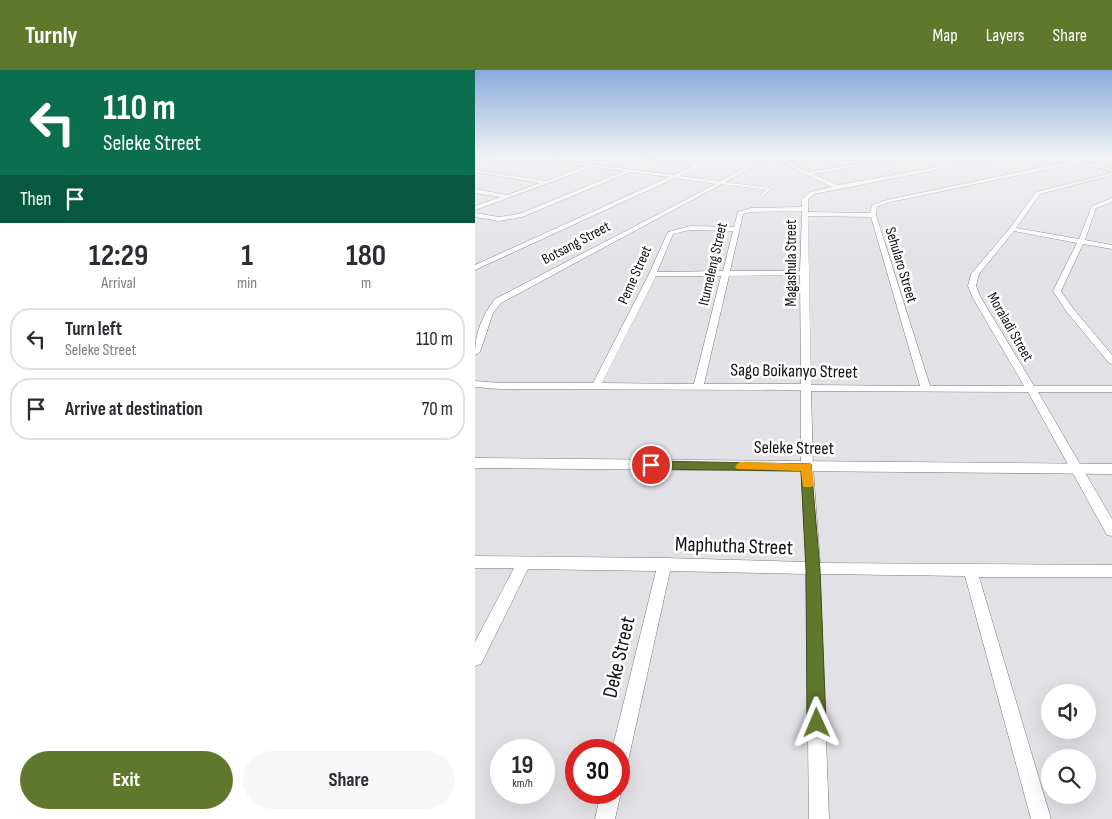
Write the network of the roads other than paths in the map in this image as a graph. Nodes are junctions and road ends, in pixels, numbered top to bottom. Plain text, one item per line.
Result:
1 (480, 192) edge
2 (521, 192) edge
3 (578, 192) edge
4 (641, 192) edge
5 (703, 192) edge
6 (765, 192) edge
7 (820, 192) edge
8 (932, 192) edge
9 (1040, 192) edge
10 (763, 194) dead end
11 (508, 197) junction
12 (1112, 200) edge
13 (475, 208) edge
14 (806, 212) junction
15 (475, 214) edge
16 (873, 215) junction
17 (735, 228) junction
18 (1012, 229) junction
19 (1081, 241) junction
20 (1112, 247) edge
21 (475, 268) edge
22 (726, 273) junction
23 (804, 273) junction
24 (653, 274) junction
25 (475, 352) edge
26 (1112, 361) edge
27 (475, 384) edge
28 (699, 385) junction
29 (596, 386) junction
30 (806, 388) junction
31 (926, 388) junction
32 (1030, 389) junction
33 (1112, 389) edge
34 (475, 463) edge
35 (807, 467) junction
36 (1078, 469) junction
37 (1112, 469) edge
38 (1112, 532) edge
39 (475, 562) edge
40 (524, 562) junction
41 (665, 564) junction
42 (813, 570) junction
43 (1112, 571) edge
44 (971, 572) junction
45 (475, 658) edge
46 (624, 739) edge
47 (608, 804) edge
48 (605, 819) edge
49 (819, 819) edge
50 (1041, 819) edge

1 - 11 street
2 - 11 street
3 - 15 street
4 - 21 street
5 - 25 street, Botsang Street
6 - 10 lane
7 - 14 street, Magashula Street
8 - 16 street, Sehularo Street
9 - 18 street, Moraladi Street
11 - 13 street
12 - 19 street
14 - 16 street
14 - 17 street, Itumeleng Street
14 - 23 street, Magashula Street
16 - 31 street, Sehularo Street
17 - 22 street, Itumeleng Street
17 - 24 street, Peme Street
18 - 19 street
18 - 32 street, Moraladi Street
19 - 20 street
19 - 26 street
22 - 23 street
22 - 24 street
22 - 28 street, Itumeleng Street
23 - 30 street, Magashula Street
24 - 29 street, Peme Street
27 - 29 street, Sago Boikanyo Street
28 - 29 street, Sago Boikanyo Street
28 - 30 street, Sago Boikanyo Street
30 - 31 street, Sago Boikanyo Street
30 - 35 street, Magashula Street
31 - 32 street, Sago Boikanyo Street
32 - 33 street, Sago Boikanyo Street
32 - 36 street, Moraladi Street
34 - 35 street, Seleke Street
35 - 36 street, Seleke Street
35 - 42 street, Magashula Street
36 - 37 street, Seleke Street
36 - 38 street, Moraladi Street
39 - 40 street, Maphutha Street
40 - 41 street, Maphutha Street
40 - 45 street
41 - 42 street, Maphutha Street
41 - 46 street, Deke Street
42 - 44 street, Maphutha Street
42 - 49 street, Magashula Street
43 - 44 street, Maphutha Street
44 - 50 street
47 - 48 street

